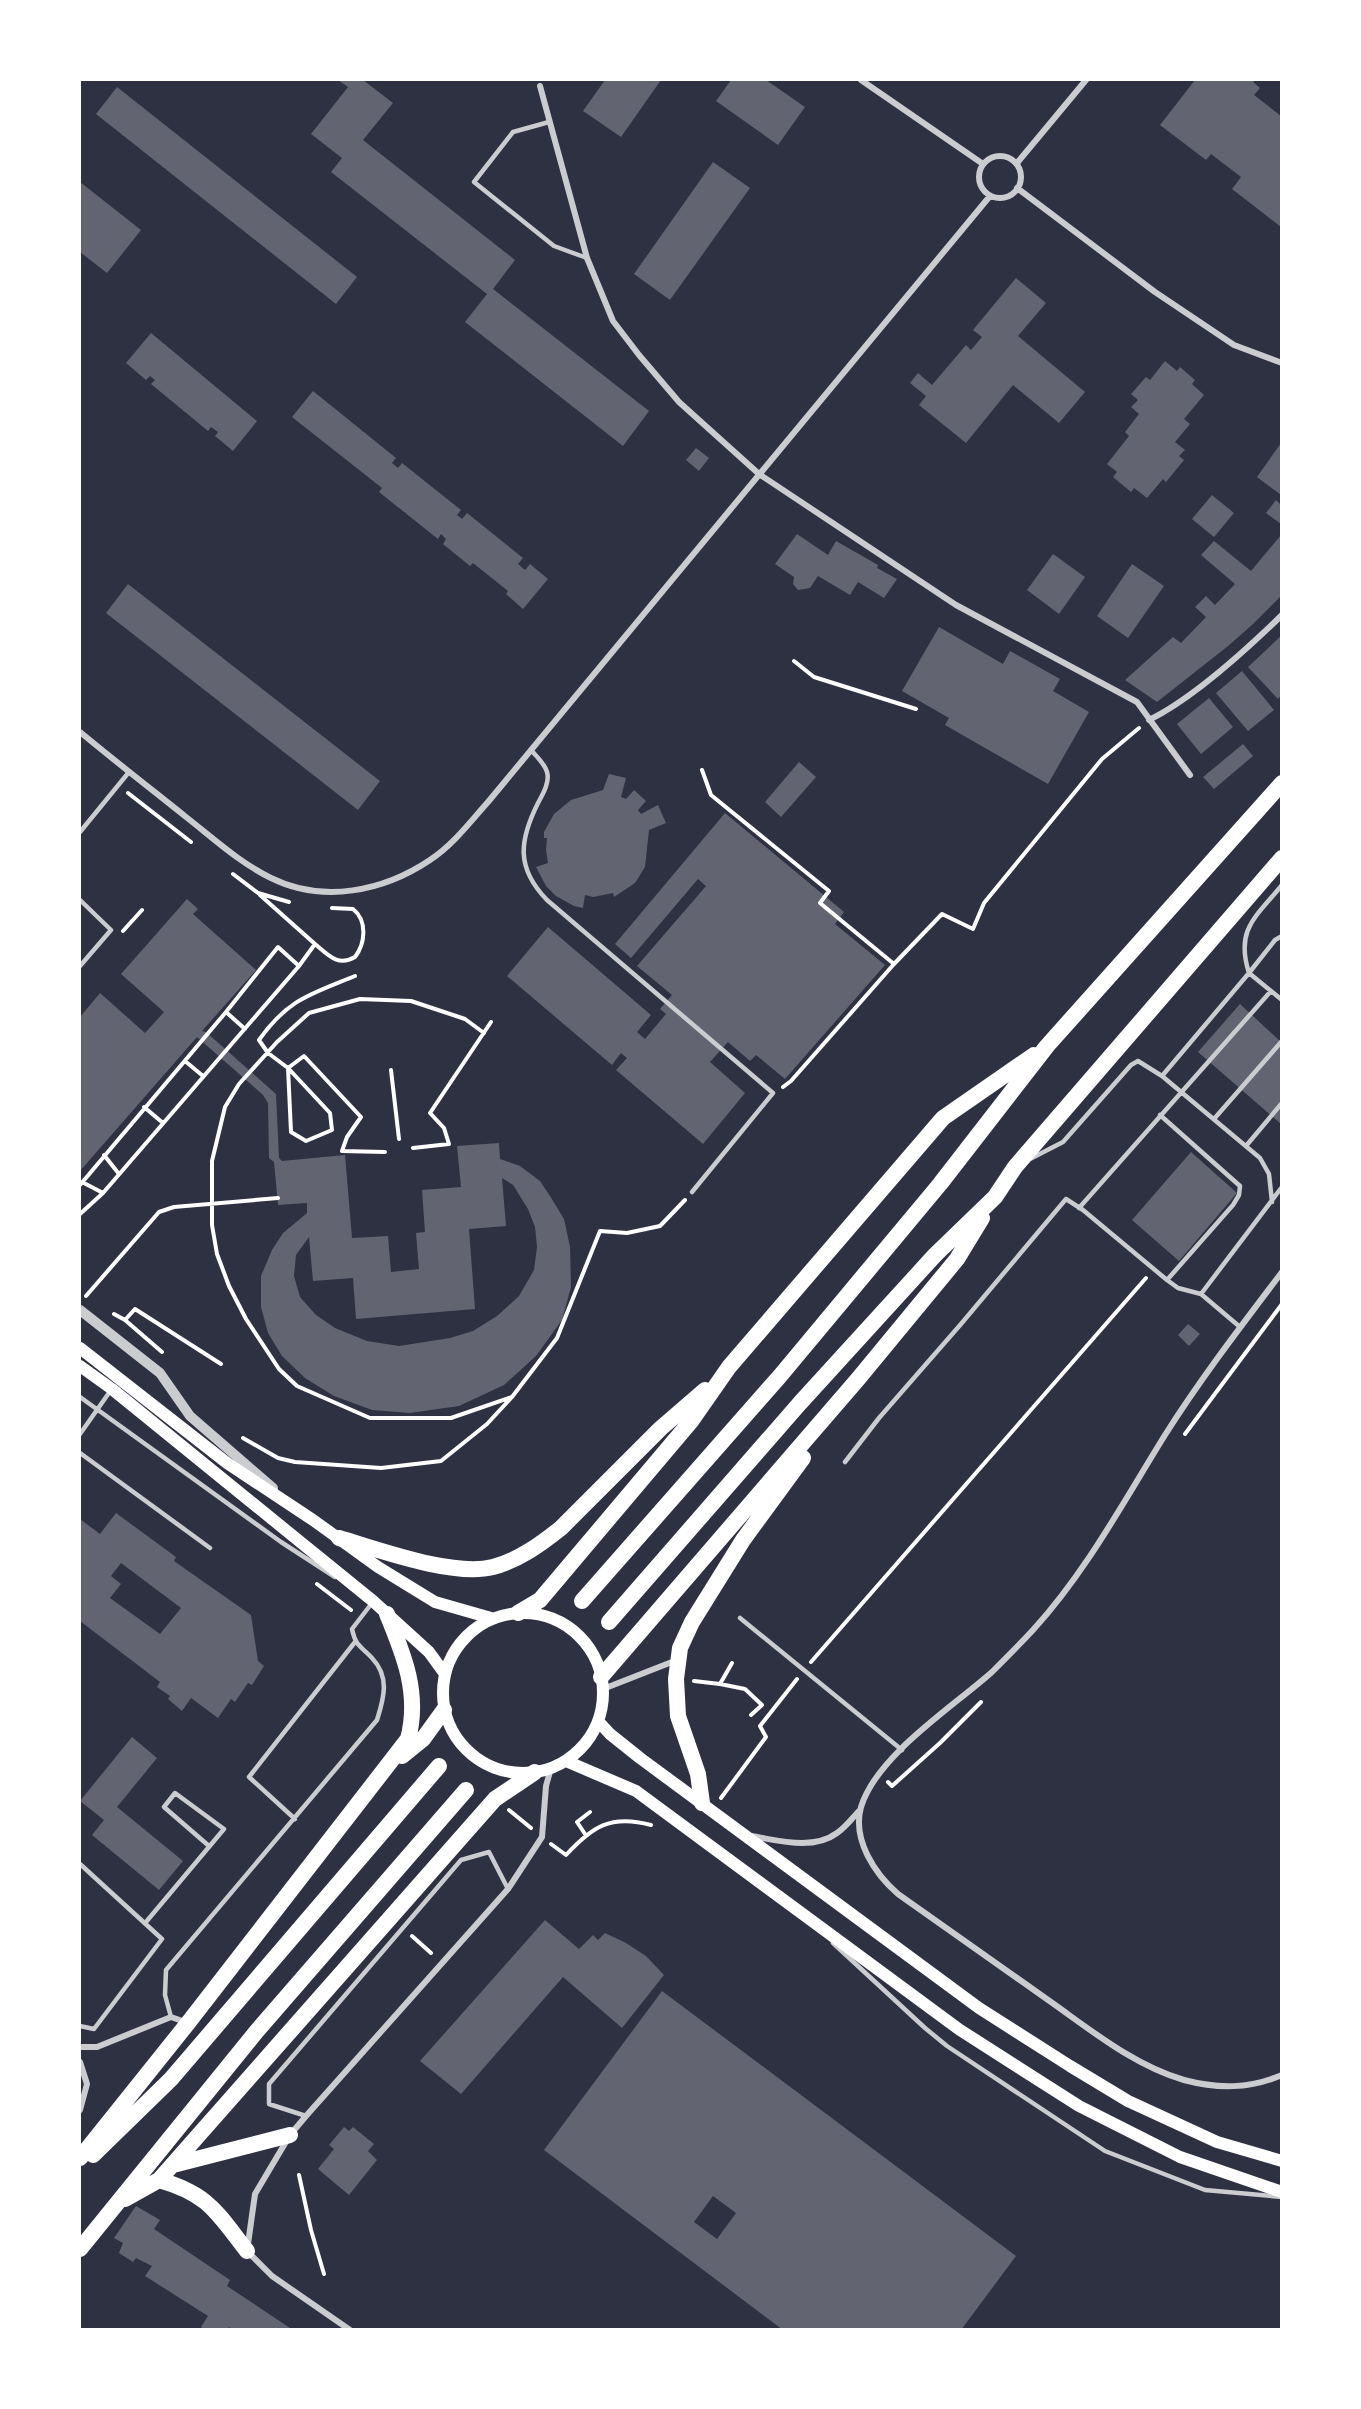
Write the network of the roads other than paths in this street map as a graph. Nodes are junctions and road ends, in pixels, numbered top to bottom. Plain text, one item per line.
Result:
1 (861, 80) edge
2 (1086, 80) edge
3 (540, 86) dead end
4 (549, 122) junction
5 (1017, 163) junction
6 (983, 164) junction
7 (1017, 188) junction
8 (990, 196) junction
9 (587, 258) junction
10 (1281, 363) edge
11 (759, 474) junction
12 (1281, 615) edge
13 (1149, 720) junction
14 (80, 732) edge
15 (531, 750) junction
16 (129, 772) junction
17 (1190, 776) dead end
18 (1281, 783) edge
19 (80, 832) edge
20 (1281, 858) edge
21 (1281, 885) edge
22 (80, 900) edge
23 (1281, 936) edge
24 (80, 966) edge
25 (1249, 973) junction
26 (1271, 991) junction
27 (1281, 1000) edge
28 (1281, 1041) edge
29 (1047, 1046) junction
30 (1162, 1076) junction
31 (1180, 1091) junction
32 (1281, 1103) edge
33 (1160, 1115) junction
34 (1214, 1119) junction
35 (1246, 1146) junction
36 (1015, 1167) junction
37 (1281, 1187) edge
38 (692, 1192) road end
39 (995, 1197) junction
40 (1272, 1202) junction
41 (1079, 1208) junction
42 (1281, 1272) edge
43 (1167, 1280) junction
44 (1201, 1294) junction
45 (81, 1306) edge
46 (1240, 1327) junction
47 (80, 1348) edge
48 (80, 1366) edge
49 (726, 1371) junction
50 (858, 1379) junction
51 (112, 1389) junction
52 (80, 1397) edge
53 (97, 1409) junction
54 (80, 1434) edge
55 (80, 1453) edge
56 (845, 1462) dead end
57 (313, 1520) junction
58 (339, 1538) junction
59 (210, 1548) dead end
60 (373, 1601) junction
61 (582, 1601) dead end
62 (518, 1613) junction
63 (387, 1614) junction
64 (491, 1618) junction
65 (740, 1618) dead end
66 (609, 1623) dead end
67 (355, 1642) junction
68 (677, 1660) junction
69 (445, 1674) junction
70 (602, 1683) junction
71 (444, 1710) junction
72 (598, 1721) junction
73 (902, 1750) junction
74 (566, 1761) junction
75 (439, 1766) dead end
76 (387, 1769) junction
77 (543, 1770) junction
78 (466, 1790) dead end
79 (707, 1807) junction
80 (860, 1809) junction
81 (295, 1819) junction
82 (747, 1835) junction
83 (209, 1846) junction
84 (80, 1864) edge
85 (508, 1889) junction
86 (804, 1917) junction
87 (146, 1922) junction
88 (171, 2017) junction
89 (188, 2023) junction
90 (80, 2026) edge
91 (80, 2047) edge
92 (80, 2062) edge
93 (1281, 2075) edge
94 (80, 2110) edge
95 (306, 2116) junction
96 (290, 2135) junction
97 (80, 2158) edge
98 (1281, 2161) edge
99 (173, 2165) junction
100 (80, 2169) edge
101 (159, 2180) junction
102 (1281, 2194) edge
103 (121, 2200) junction
104 (80, 2249) edge
105 (248, 2251) junction
106 (350, 2330) edge

1 - 6 street
2 - 5 street
3 - 4 street
4 - 9 street
4 - 9 lane
5 - 6 street
5 - 7 street
6 - 8 street
7 - 8 street
7 - 10 street
8 - 11 street
9 - 11 street
11 - 13 street
11 - 15 street
12 - 13 street
13 - 17 street
14 - 16 street
15 - 16 street
15 - 38 lane
16 - 19 lane
18 - 29 highway
20 - 36 highway
21 - 25 lane
22 - 24 lane
23 - 25 lane
25 - 26 lane
25 - 30 lane
26 - 27 lane
26 - 31 lane
28 - 34 lane
29 - 49 highway
29 - 61 highway
30 - 31 lane
30 - 36 lane
31 - 33 lane
31 - 34 lane
32 - 35 lane
33 - 41 lane
33 - 43 lane
34 - 35 lane
35 - 40 lane
36 - 39 highway
37 - 40 lane
39 - 50 highway
39 - 66 highway
40 - 44 lane
41 - 43 lane
41 - 56 lane
42 - 46 street
43 - 44 lane
44 - 46 lane
45 - 57 street
46 - 73 street
47 - 57 main road
48 - 51 main road
49 - 58 highway
49 - 62 highway
50 - 68 highway
50 - 70 highway
51 - 53 lane
51 - 60 main road
52 - 53 lane
53 - 54 lane
53 - 60 lane
55 - 59 lane
57 - 58 main road
58 - 64 main road
60 - 63 main road
60 - 67 lane
62 - 64 main road
62 - 70 main road
63 - 69 main road
63 - 76 highway
64 - 69 main road
65 - 73 lane
67 - 81 lane
67 - 81 lane
68 - 70 street
68 - 79 highway
69 - 71 main road
70 - 72 main road
71 - 76 highway
71 - 77 main road
72 - 74 main road
72 - 79 main road
73 - 80 street
74 - 77 main road
74 - 86 main road
75 - 100 highway
76 - 89 highway
77 - 85 street
77 - 99 highway
78 - 103 highway
79 - 82 main road
80 - 82 street
80 - 93 street
81 - 88 lane
82 - 98 main road
83 - 83 lane
83 - 87 lane
84 - 87 lane
85 - 95 street
85 - 95 lane
86 - 102 main road
86 - 102 lane
87 - 90 lane
88 - 89 street
88 - 91 street
89 - 97 highway
92 - 94 street
95 - 96 street
96 - 99 highway
96 - 105 street
99 - 101 highway
101 - 103 highway
101 - 105 highway
103 - 104 highway
105 - 106 street

